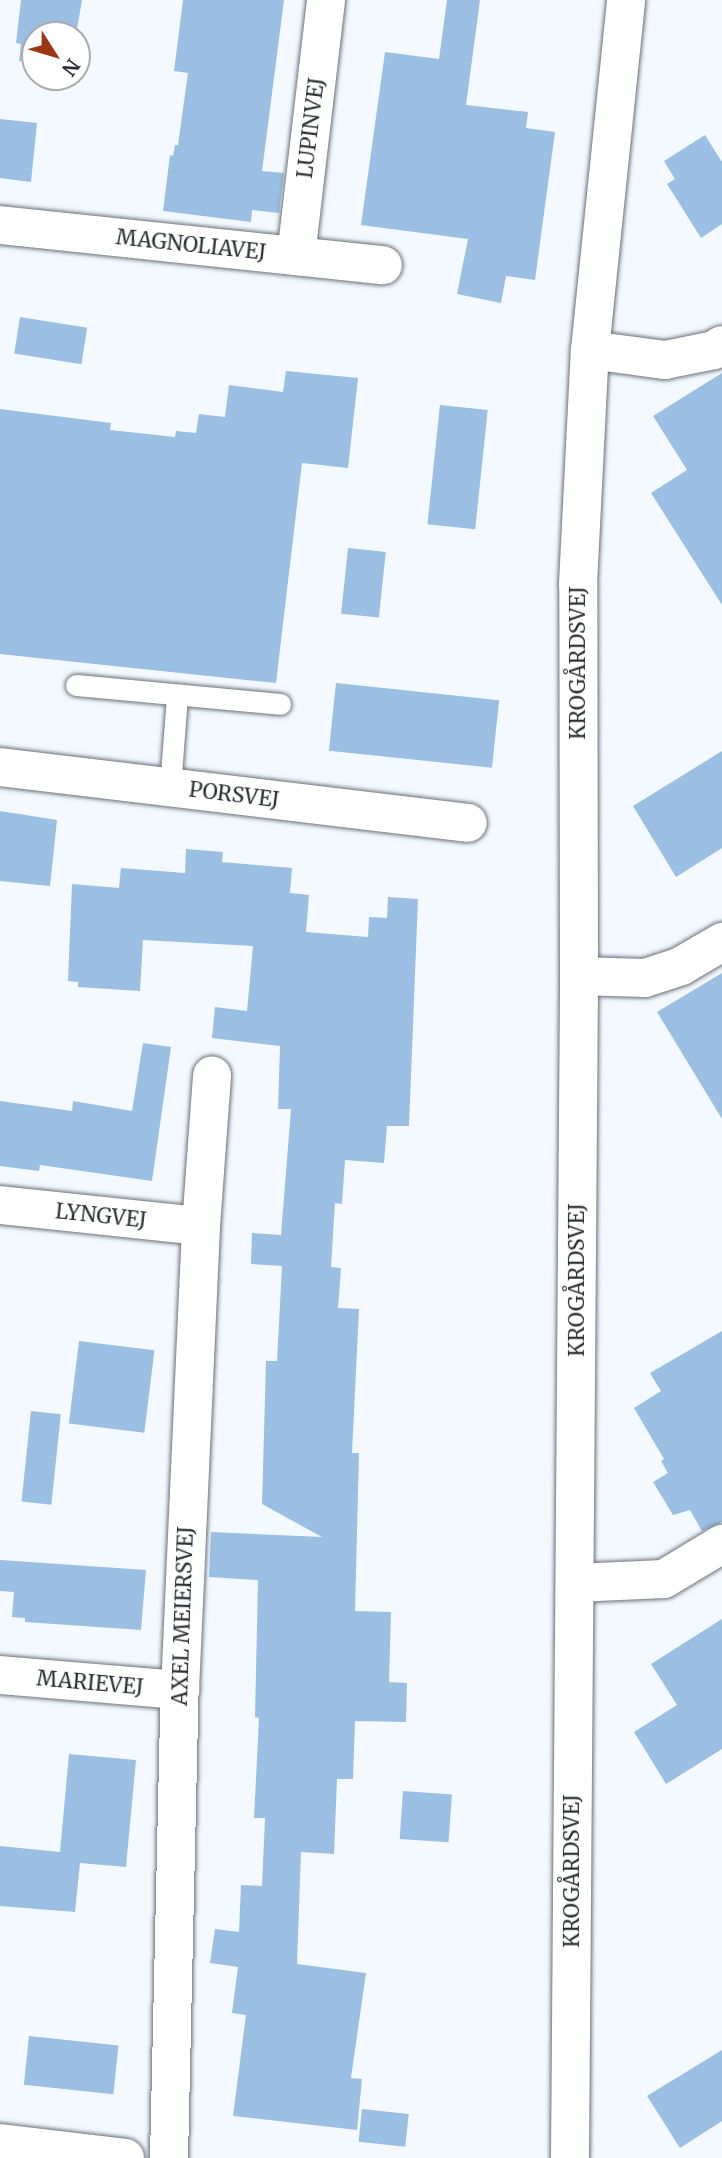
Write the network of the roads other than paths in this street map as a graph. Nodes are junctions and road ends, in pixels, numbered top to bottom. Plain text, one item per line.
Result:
1 (326, 0) edge
2 (626, 0) edge
3 (0, 225) edge
4 (296, 256) junction
5 (383, 265) dead end
6 (722, 345) edge
7 (590, 350) junction
8 (76, 685) dead end
9 (177, 695) junction
10 (279, 704) dead end
11 (0, 767) edge
12 (170, 788) junction
13 (468, 823) dead end
14 (722, 942) edge
15 (579, 976) junction
16 (212, 1075) dead end
17 (0, 1205) edge
18 (201, 1226) junction
19 (722, 1544) edge
20 (575, 1583) junction
21 (0, 1675) edge
22 (180, 1690) junction
23 (0, 2143) edge
24 (125, 2158) edge
25 (169, 2158) edge
26 (570, 2158) edge

1 - 4 street, LUPINVEJ
2 - 7 street, KROGÅRDSVEJ
3 - 4 street, MAGNOLIAVEJ
4 - 5 street, MAGNOLIAVEJ
6 - 7 street
7 - 15 street, KROGÅRDSVEJ
8 - 9 lane
9 - 10 lane
9 - 12 lane
11 - 12 street, PORSVEJ
12 - 13 street, PORSVEJ
14 - 15 street
15 - 20 street, KROGÅRDSVEJ
16 - 18 street, AXEL MEIERSVEJ
17 - 18 street, LYNGVEJ
18 - 22 street, AXEL MEIERSVEJ
19 - 20 street
20 - 26 street, KROGÅRDSVEJ
21 - 22 street, MARIEVEJ
22 - 25 street, AXEL MEIERSVEJ
23 - 24 street

